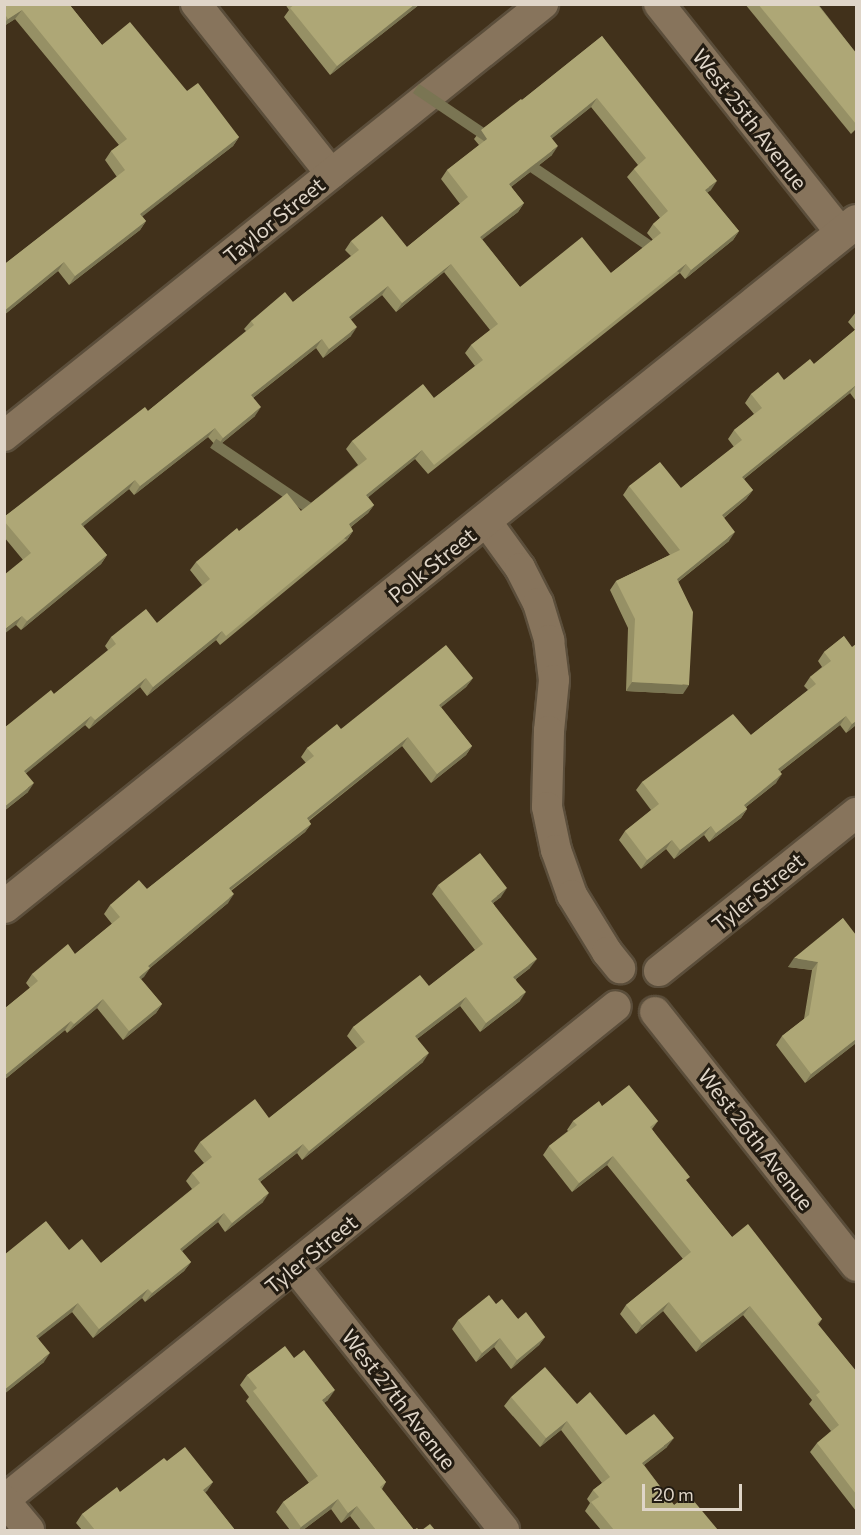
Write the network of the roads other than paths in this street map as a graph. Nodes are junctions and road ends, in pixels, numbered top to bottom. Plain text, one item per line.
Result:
1 (196, 4) edge
2 (543, 4) edge
3 (659, 4) edge
4 (331, 174) junction
5 (849, 227) edge
6 (4, 436) edge
7 (486, 521) junction
8 (856, 813) edge
9 (4, 906) edge
10 (620, 968) junction
11 (659, 971) junction
12 (616, 1006) junction
13 (655, 1012) junction
14 (856, 1266) edge
15 (295, 1267) junction
16 (4, 1500) edge
17 (28, 1530) edge
18 (504, 1530) edge

1 - 4 street
2 - 4 street, Taylor Street
3 - 5 street, West 25th Avenue
4 - 6 street, Taylor Street
5 - 7 street, Polk Street
7 - 9 street, Polk Street
7 - 10 street
8 - 11 street, Tyler Street
10 - 11 street
10 - 12 street
11 - 13 street
12 - 13 street
12 - 15 street, Tyler Street
13 - 14 street, West 26th Avenue
15 - 16 street, Tyler Street
15 - 18 street, West 27th Avenue
16 - 17 street

